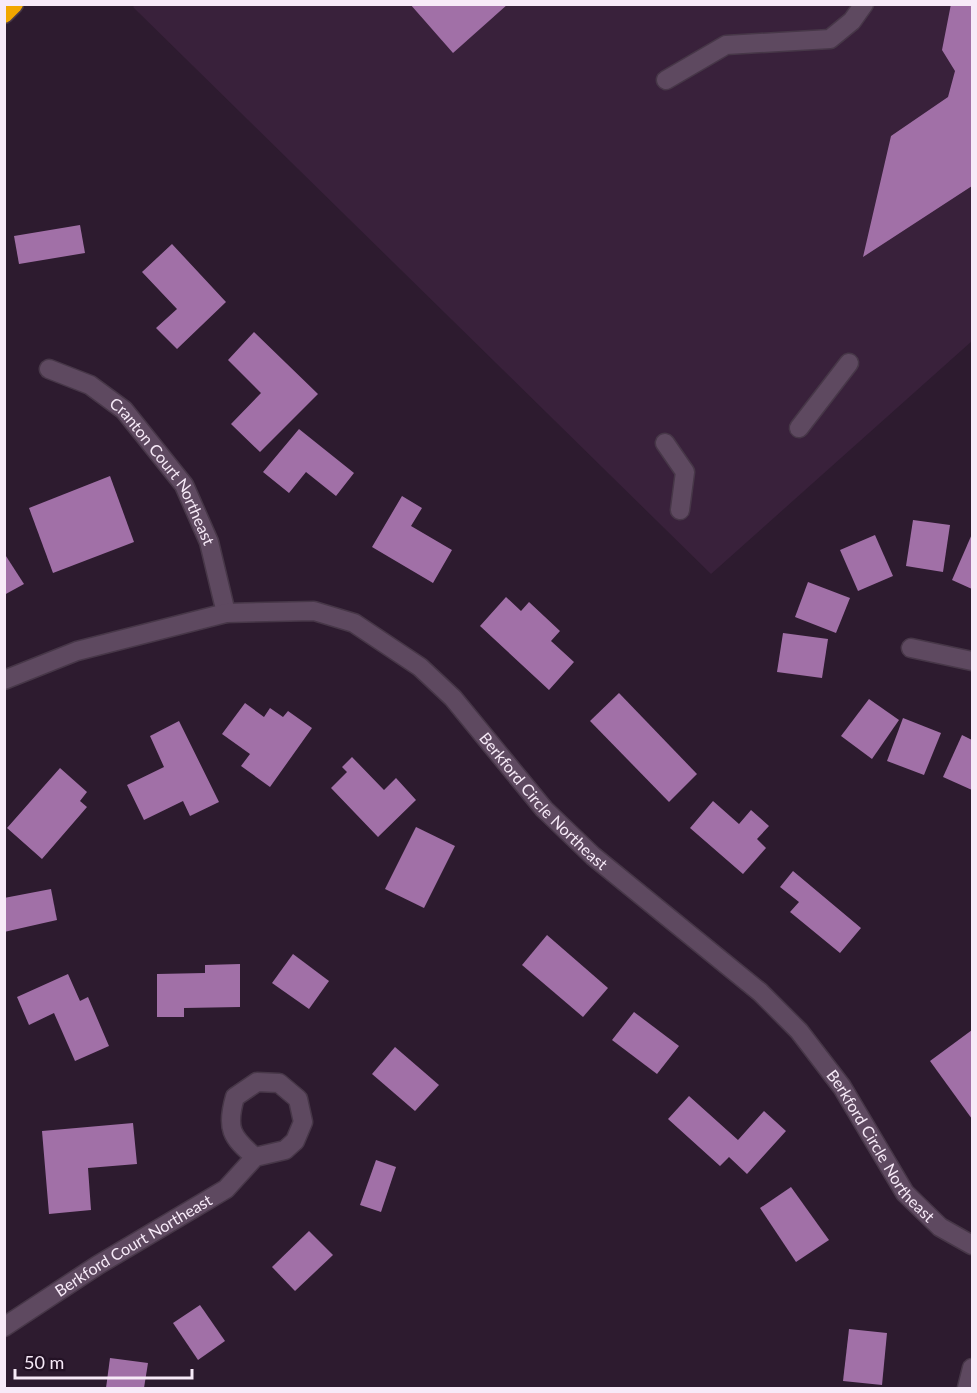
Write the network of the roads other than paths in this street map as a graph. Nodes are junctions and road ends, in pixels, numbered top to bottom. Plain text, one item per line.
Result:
1 (14, 4) edge
2 (864, 4) edge
3 (4, 14) edge
4 (666, 80) dead end
5 (849, 363) dead end
6 (49, 369) dead end
7 (799, 428) dead end
8 (665, 443) dead end
9 (680, 510) dead end
10 (226, 612) junction
11 (911, 648) dead end
12 (972, 661) edge
13 (4, 680) edge
14 (255, 1157) junction
15 (972, 1245) edge
16 (4, 1327) edge
17 (972, 1368) edge
18 (966, 1389) edge

1 - 3 highway
2 - 4 street
5 - 7 street
6 - 10 street, Cranton Court Northeast
8 - 9 street
10 - 13 street, Berkford Circle Northeast
10 - 15 street, Berkford Circle Northeast
11 - 12 street
14 - 14 street
14 - 16 street, Berkford Court Northeast
17 - 18 street

